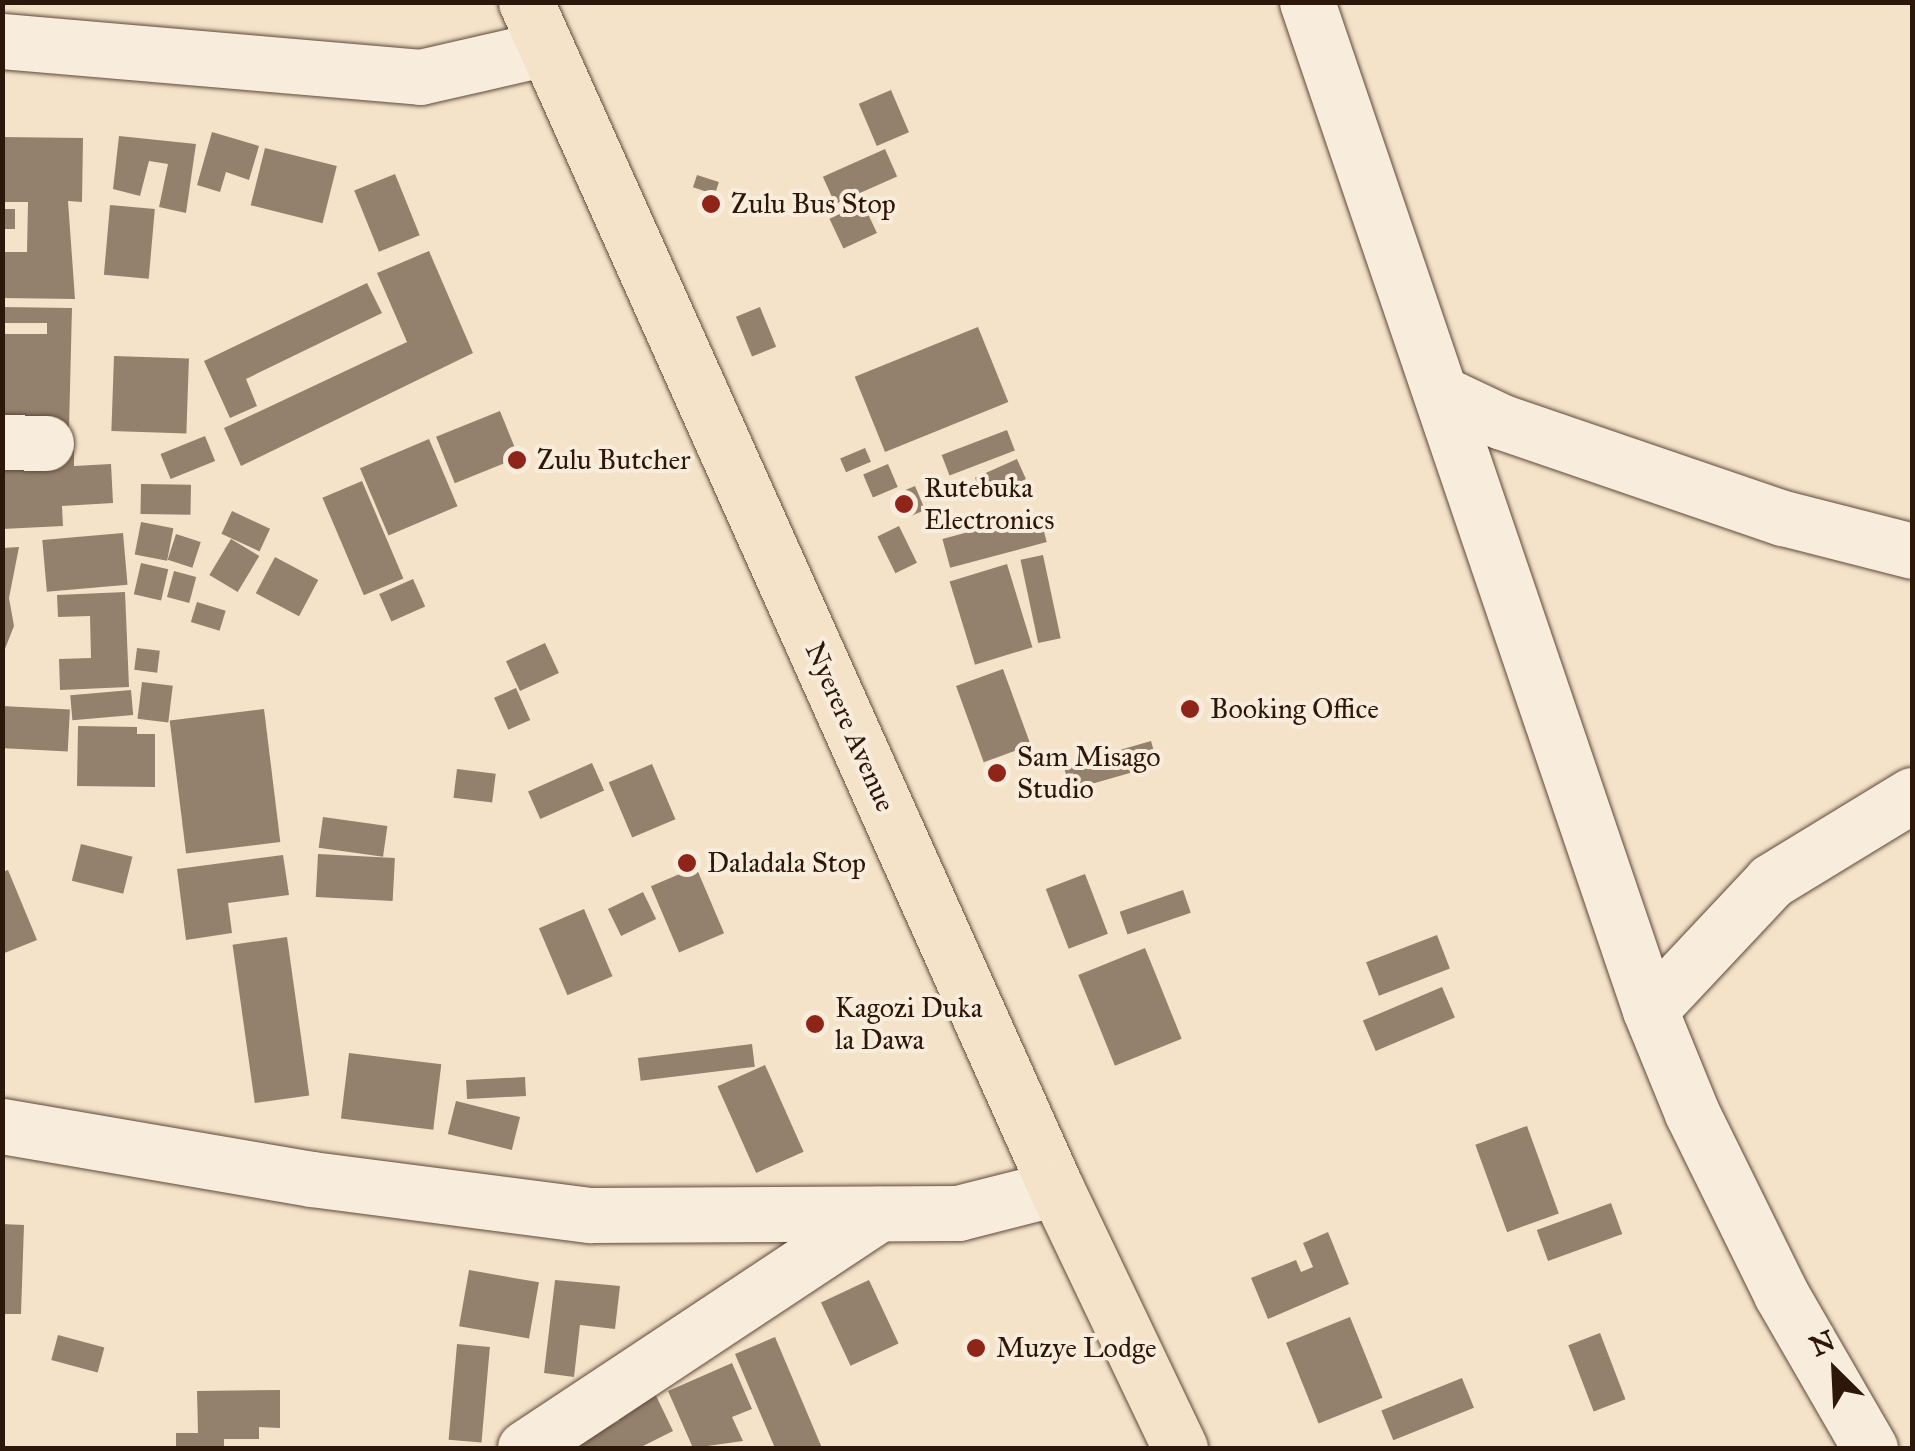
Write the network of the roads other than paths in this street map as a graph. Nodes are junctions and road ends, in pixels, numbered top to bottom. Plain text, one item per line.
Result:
1 (1307, 2) edge
2 (537, 25) edge
3 (2, 42) edge
4 (1443, 394) junction
5 (1912, 551) edge
6 (1912, 795) edge
7 (1650, 1010) junction
8 (2, 1126) edge
9 (1056, 1188) junction
10 (878, 1214) junction
11 (525, 1448) edge
12 (1180, 1448) edge
13 (1870, 1448) edge

1 - 4 street
2 - 3 street
2 - 9 main road, Nyerere Avenue
4 - 5 street
4 - 7 street
6 - 7 street
7 - 13 street
8 - 10 street
9 - 10 street
9 - 12 main road, Nyerere Avenue
10 - 11 street

